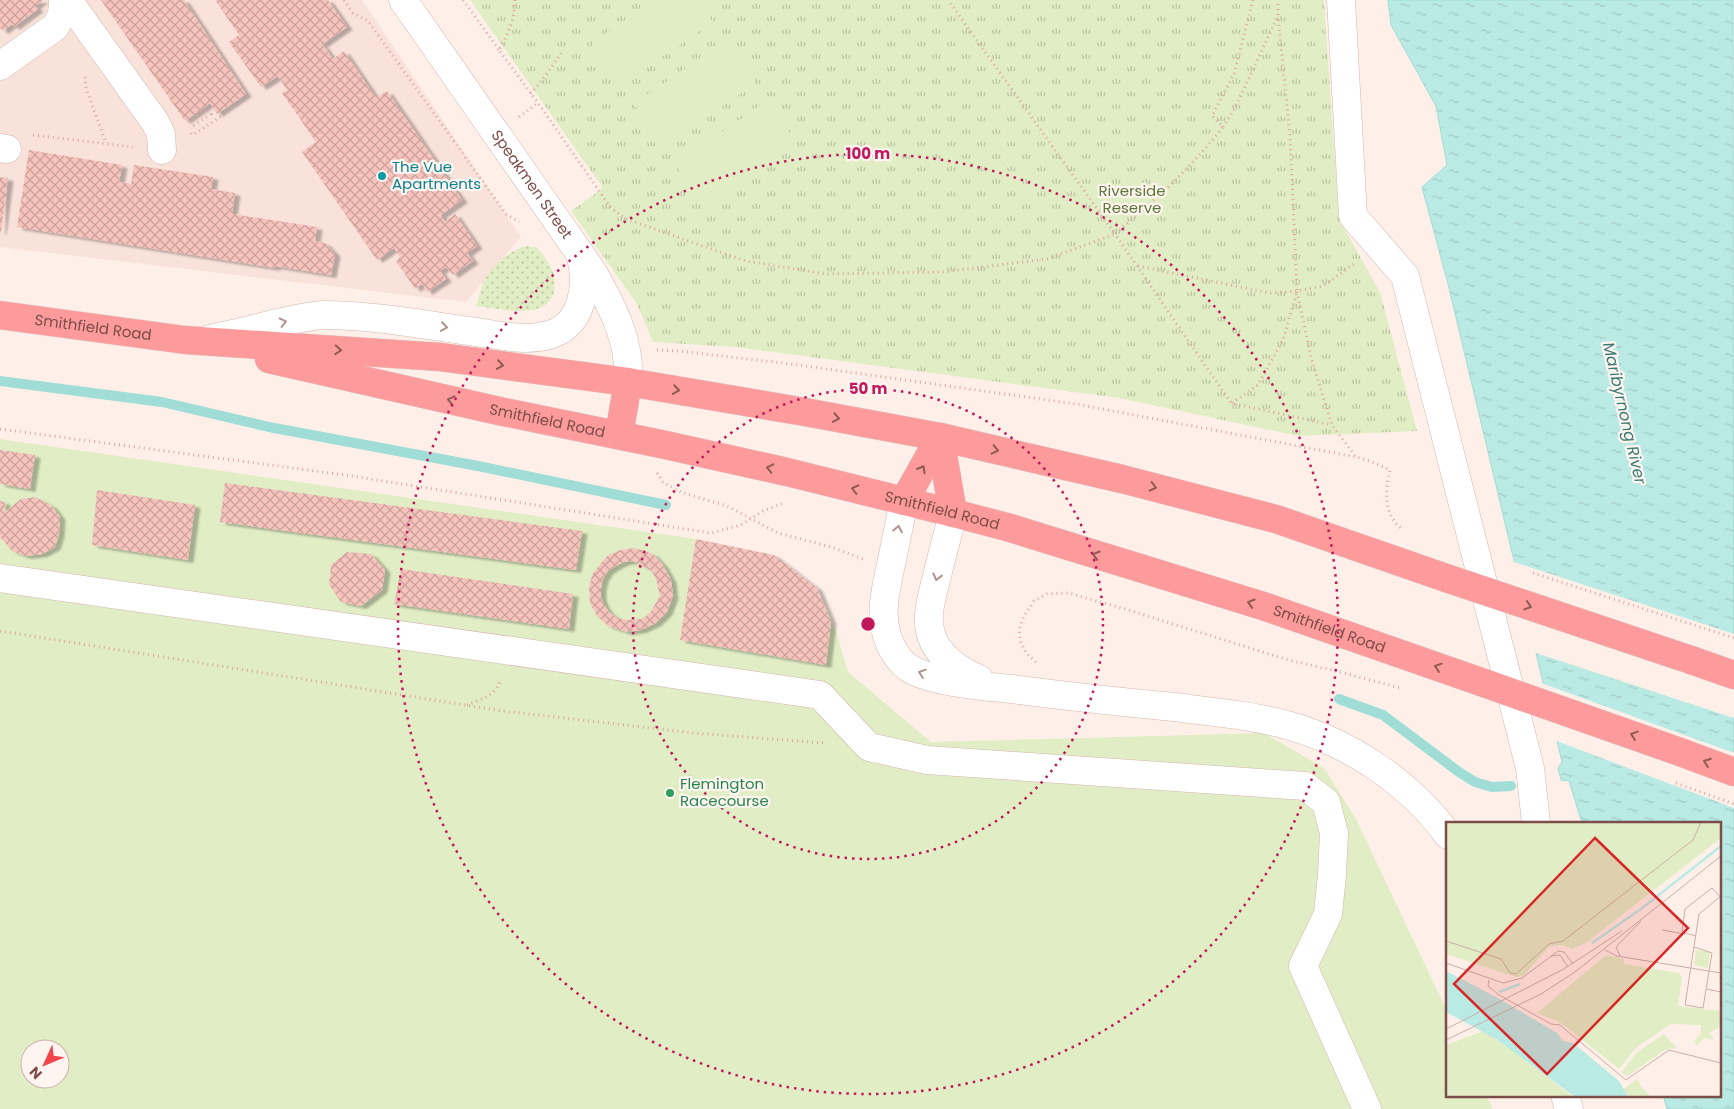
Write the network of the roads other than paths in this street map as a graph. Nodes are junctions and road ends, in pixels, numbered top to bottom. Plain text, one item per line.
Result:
1 (63, 0) edge
2 (68, 0) edge
3 (403, 0) edge
4 (1341, 0) edge
5 (0, 66) edge
6 (162, 150) dead end
7 (580, 255) junction
8 (0, 315) edge
9 (193, 340) junction
10 (628, 382) junction
11 (619, 435) junction
12 (940, 437) junction
13 (904, 501) junction
14 (953, 512) junction
15 (0, 578) edge
16 (1734, 675) edge
17 (1021, 691) junction
18 (1734, 772) edge
19 (1536, 822) edge
20 (1446, 832) edge
21 (1565, 1096) edge
22 (1367, 1109) edge
23 (1569, 1109) edge

1 - 5 street
2 - 6 street
3 - 7 street, Speakmen Street
4 - 19 street
9 -> 7 street
7 - 10 street, Speakmen Street
8 - 9 highway, Smithfield Road
9 -> 10 highway, Smithfield Road
11 -> 9 highway, Smithfield Road
10 - 11 highway
10 -> 12 highway, Smithfield Road
13 -> 11 highway, Smithfield Road
13 -> 12 highway
12 - 14 highway
12 -> 16 highway, Smithfield Road, bridge
13 - 14 highway, Smithfield Road
17 -> 13 street
14 -> 17 street
18 -> 14 highway, Smithfield Road, bridge
15 - 22 street
17 - 20 street
21 - 23 street

